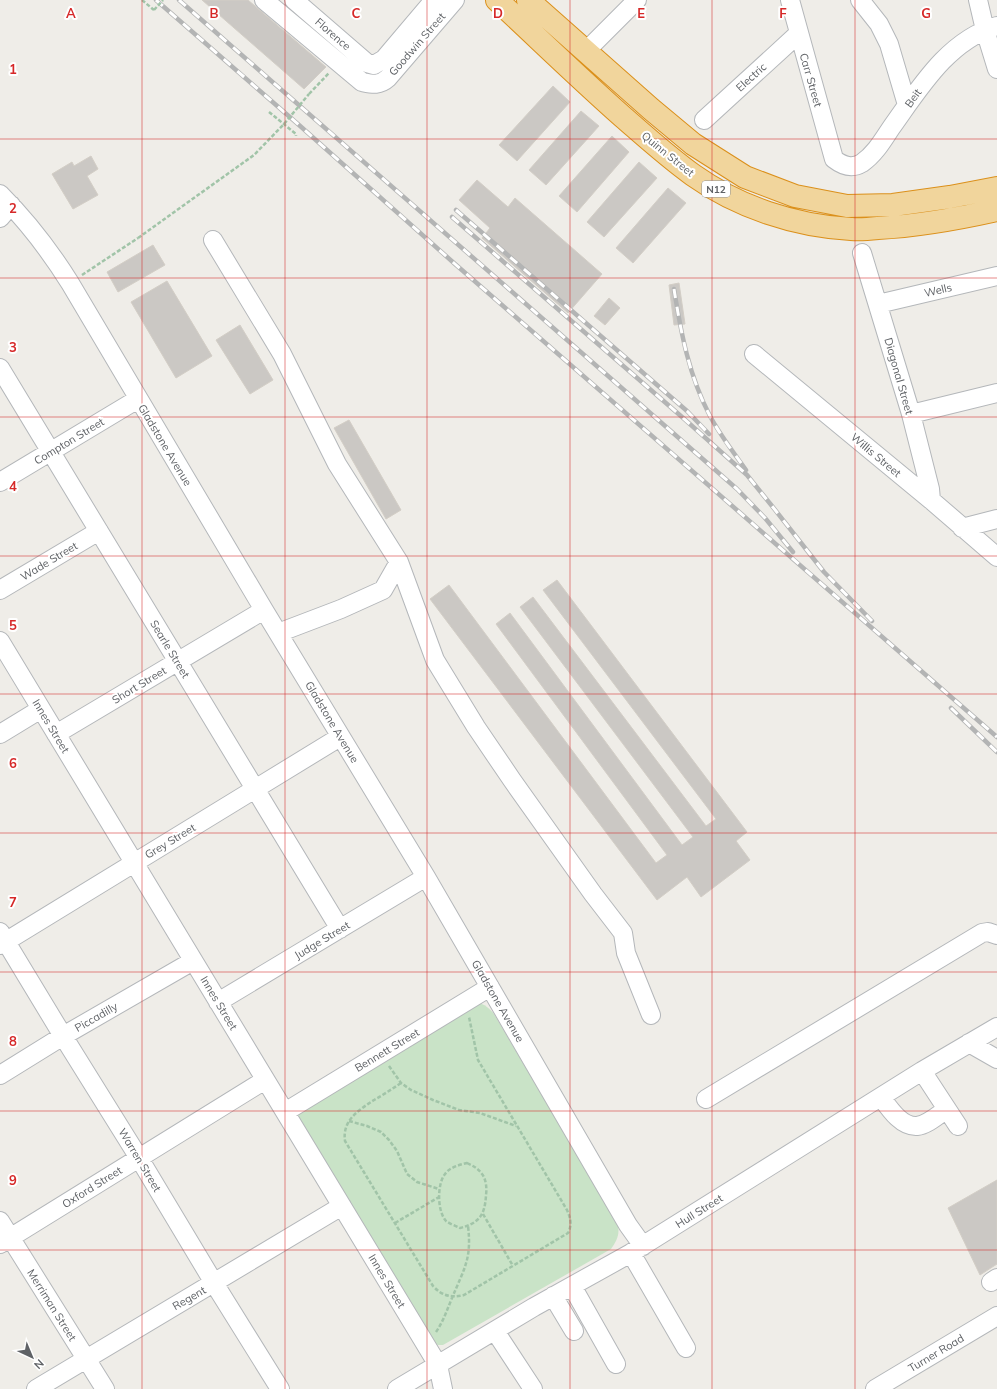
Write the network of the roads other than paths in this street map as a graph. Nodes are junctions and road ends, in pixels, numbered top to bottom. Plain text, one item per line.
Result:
1 (264, 0) edge
2 (294, 0) edge
3 (434, 0) edge
4 (455, 0) edge
5 (497, 0) edge
6 (528, 0) edge
7 (637, 0) edge
8 (790, 0) edge
9 (860, 0) edge
10 (978, 0) edge
11 (427, 21) junction
12 (991, 28) edge
13 (798, 34) junction
14 (344, 44) junction
15 (585, 52) junction
16 (333, 57) junction
17 (374, 65) junction
18 (997, 69) edge
19 (377, 85) junction
20 (907, 105) junction
21 (704, 120) dead end
22 (834, 159) joint
23 (997, 188) edge
24 (4, 206) edge
25 (997, 210) edge
26 (213, 240) dead end
27 (862, 253) dead end
28 (997, 276) edge
29 (878, 304) junction
30 (754, 354) dead end
31 (0, 368) edge
32 (997, 393) edge
33 (138, 400) junction
34 (911, 414) junction
35 (51, 452) junction
36 (0, 482) edge
37 (931, 500) junction
38 (997, 520) edge
39 (962, 528) junction
40 (99, 531) junction
41 (997, 558) edge
42 (399, 562) junction
43 (0, 590) edge
44 (264, 610) junction
45 (278, 633) junction
46 (0, 641) edge
47 (178, 662) junction
48 (41, 709) junction
49 (0, 734) edge
50 (56, 734) junction
51 (340, 737) junction
52 (255, 789) junction
53 (134, 863) junction
54 (426, 877) junction
55 (340, 929) junction
56 (997, 935) edge
57 (2, 939) edge
58 (193, 961) junction
59 (490, 987) junction
60 (218, 1002) junction
61 (651, 1015) dead end
62 (997, 1027) edge
63 (63, 1036) junction
64 (969, 1043) junction
65 (997, 1059) edge
66 (922, 1071) junction
67 (0, 1075) edge
68 (265, 1080) junction
69 (882, 1097) junction
70 (706, 1098) dead end
71 (947, 1109) junction
72 (285, 1112) junction
73 (958, 1126) dead end
74 (139, 1158) junction
75 (342, 1206) junction
76 (0, 1221) edge
77 (5, 1241) edge
78 (637, 1249) junction
79 (214, 1283) junction
80 (572, 1286) junction
81 (553, 1296) junction
82 (997, 1316) edge
83 (496, 1331) junction
84 (574, 1331) dead end
85 (686, 1348) dead end
86 (86, 1358) junction
87 (616, 1364) dead end
88 (438, 1365) junction
89 (36, 1389) edge
90 (104, 1389) edge
91 (280, 1389) edge
92 (397, 1389) edge
93 (443, 1389) edge
94 (533, 1389) edge
95 (875, 1389) edge

1 - 16 street
2 - 14 street, Florence
3 - 11 street
4 - 11 street, Goodwin Street
5 - 25 highway, Quinn Street / N12
6 - 15 highway, N12
7 - 15 street
8 - 13 street, Carr Street
9 - 20 street
10 - 12 street
11 - 17 street
11 - 19 street, Goodwin Street
12 - 18 street
12 - 20 street, Beit
13 - 21 street, Electric
13 - 22 street, Carr Street
14 - 16 street
14 - 17 street, Florence
15 - 23 highway, N12
16 - 19 street
17 - 19 street
20 - 22 street, Beit
24 - 33 street, Gladstone Avenue
26 - 42 street
27 - 29 street, Diagonal Street
28 - 29 street, Wells
29 - 34 street, Diagonal Street
30 - 37 street, Willis Street
31 - 35 street, Searle Street
32 - 34 street
33 - 35 street, Compton Street
33 - 44 street, Gladstone Avenue
34 - 37 street, Diagonal Street
35 - 36 street, Compton Street
35 - 40 street, Searle Street
37 - 39 street, Willis Street
38 - 39 street
39 - 41 street, Willis Street
40 - 43 street, Wade Street
40 - 47 street, Searle Street
42 - 45 street
42 - 61 street
44 - 45 street, Gladstone Avenue
44 - 47 street, Short Street
45 - 51 street, Gladstone Avenue
46 - 48 street, Innes Street
47 - 50 street, Short Street
47 - 52 street, Searle Street
48 - 49 street
48 - 50 street, Innes Street
50 - 53 street, Innes Street
51 - 52 street, Grey Street
51 - 54 street, Gladstone Avenue
52 - 53 street, Grey Street
52 - 55 street, Searle Street
53 - 57 street, Grey Street
53 - 58 street, Innes Street
54 - 55 street, Judge Street
54 - 59 street, Gladstone Avenue
55 - 60 street, Judge Street
56 - 70 street
57 - 63 street, Warren Street
58 - 60 street, Innes Street
58 - 63 street, Piccadilly
59 - 72 street, Bennett Street
59 - 78 street, Gladstone Avenue
60 - 68 street, Innes Street
62 - 64 street, Hull Street
63 - 67 street, Piccadilly
63 - 74 street, Warren Street
64 - 65 street
64 - 66 street, Hull Street
66 - 69 street, Hull Street
66 - 71 street
68 - 72 street, Innes Street
68 - 74 street, Oxford Street
69 - 71 street
69 - 78 street, Hull Street
71 - 73 street
72 - 75 street, Innes Street
74 - 77 street, Oxford Street
74 - 79 street, Warren Street
75 - 79 street, Regent
75 - 88 street, Innes Street
76 - 77 street, Merriman Street
77 - 86 street, Merriman Street
78 - 80 street, Hull Street
78 - 85 street, Gladstone Avenue
79 - 86 street, Regent
79 - 91 street, Warren Street
80 - 81 street, Hull Street
80 - 87 street
81 - 83 street, Hull Street
81 - 84 street
82 - 95 street, Turner Road
83 - 88 street, Hull Street
83 - 94 street
86 - 89 street, Regent
86 - 90 street, Merriman Street
88 - 92 street, Hull Street
88 - 93 street, Innes Street

